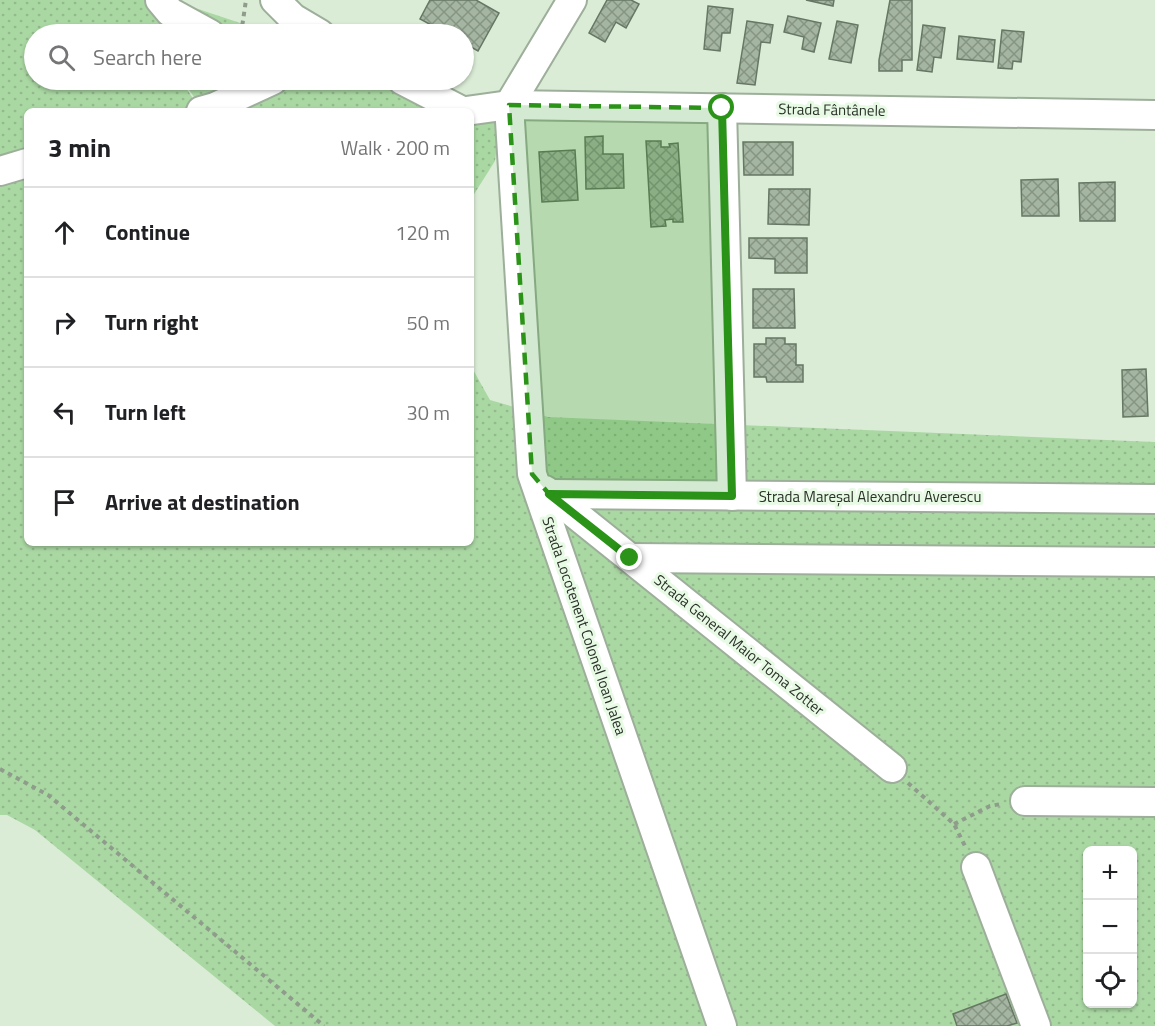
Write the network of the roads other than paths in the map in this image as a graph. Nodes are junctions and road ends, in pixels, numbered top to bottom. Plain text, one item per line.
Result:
1 (274, 0) edge
2 (572, 0) edge
3 (165, 6) edge
4 (194, 24) edge
5 (303, 24) edge
6 (251, 90) edge
7 (422, 90) edge
8 (509, 105) junction
9 (210, 108) edge
10 (458, 108) edge
11 (722, 108) junction
12 (474, 110) edge
13 (1155, 115) edge
14 (24, 164) edge
15 (0, 171) edge
16 (541, 484) junction
17 (732, 496) junction
18 (1155, 500) edge
19 (630, 558) junction
20 (1155, 562) edge
21 (892, 768) road end
22 (1025, 801) road end
23 (1155, 802) edge
24 (976, 867) road end
25 (722, 1026) edge
26 (1036, 1026) edge

1 - 5 street
2 - 8 street
3 - 4 street
6 - 9 street
7 - 10 street
8 - 11 street, Strada Fântânele
8 - 12 street, Strada Fântânele
8 - 16 street, Strada Locotenent Colonel Ioan Jalea
11 - 13 street, Strada Fântânele
11 - 17 street
14 - 15 street
16 - 17 street, Strada Mareșal Alexandru Averescu
16 - 19 street, Strada General Maior Toma Zotter
16 - 25 street, Strada Locotenent Colonel Ioan Jalea
17 - 18 street, Strada Mareșal Alexandru Averescu
19 - 20 street
19 - 21 street, Strada General Maior Toma Zotter
22 - 23 street
24 - 26 street

